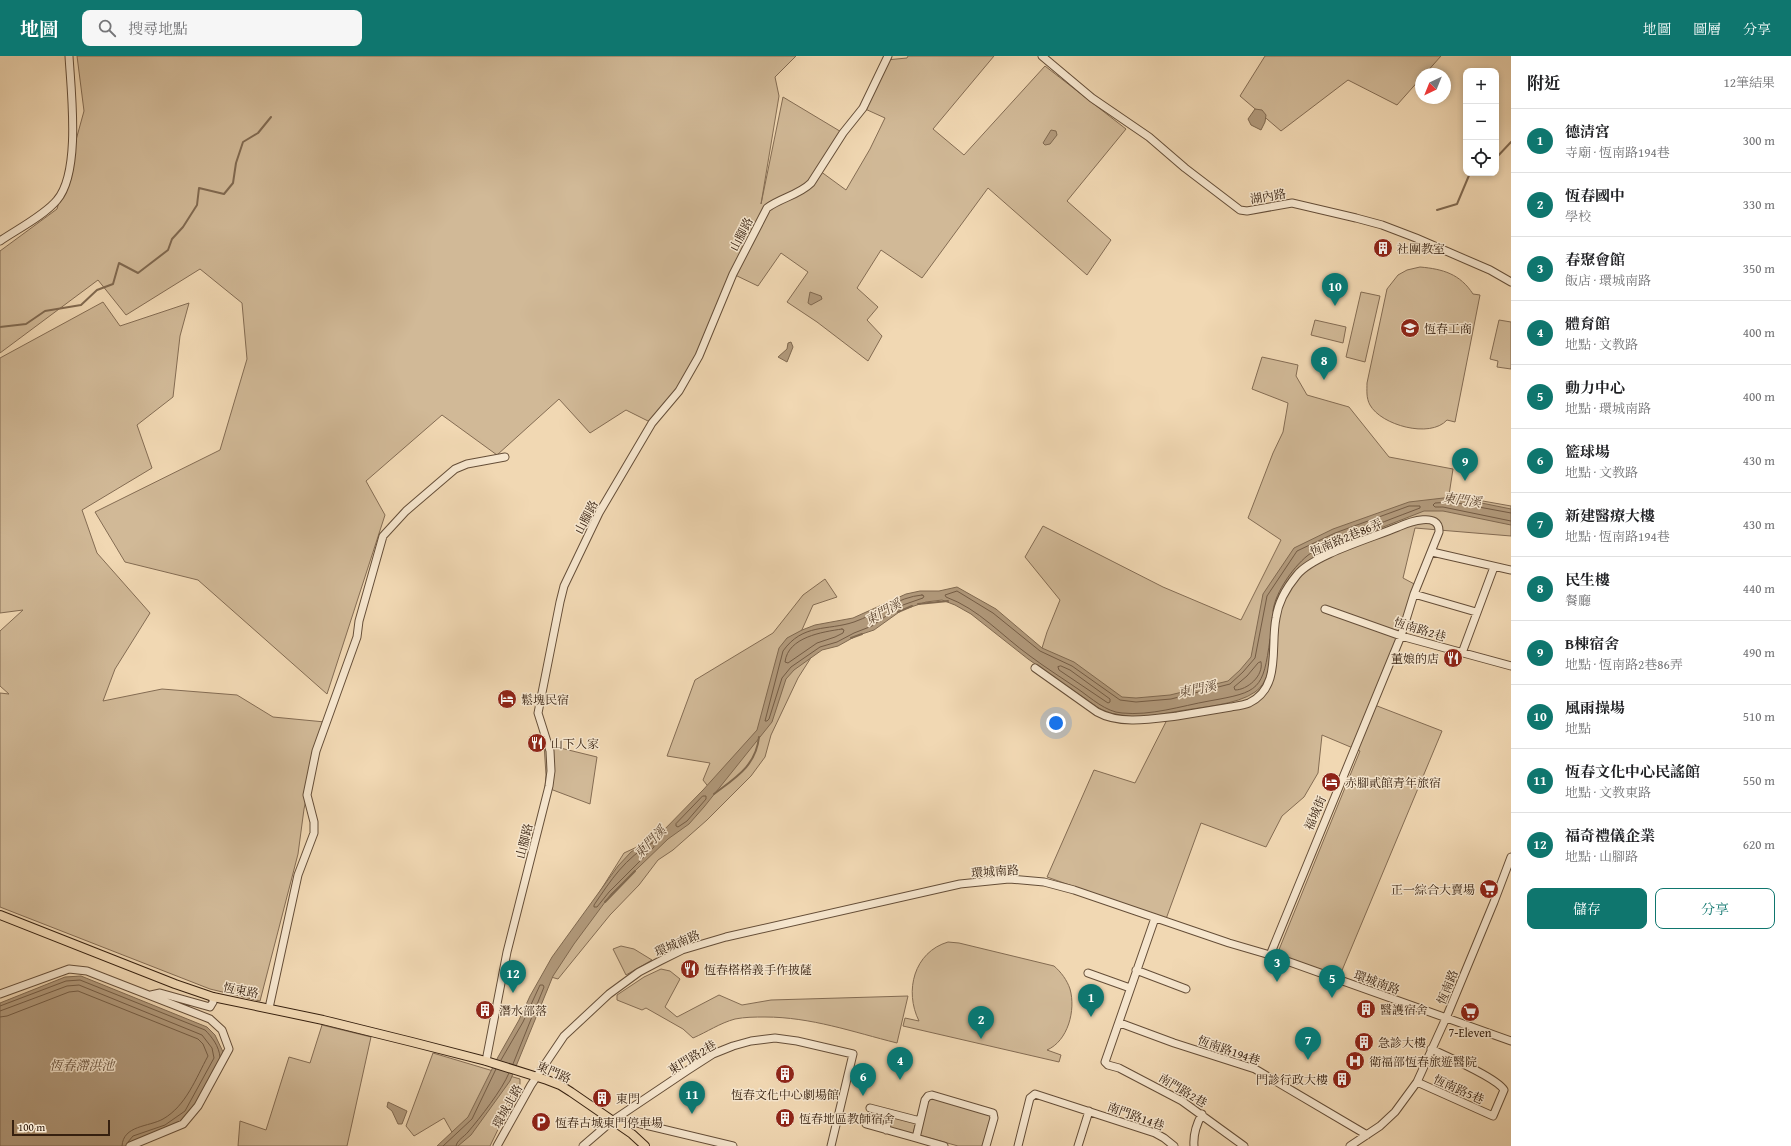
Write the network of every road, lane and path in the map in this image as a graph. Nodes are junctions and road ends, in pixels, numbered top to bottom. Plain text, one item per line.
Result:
1 (69, 56) edge
2 (888, 56) edge
3 (1042, 56) edge
4 (0, 241) edge
5 (1511, 282) edge
6 (505, 457) dead end
7 (1432, 552) junction
8 (1494, 567) junction
9 (1511, 570) edge
10 (1414, 594) junction
11 (1325, 609) dead end
12 (1476, 612) junction
13 (1401, 636) junction
14 (1462, 653) junction
15 (1511, 666) edge
16 (1035, 668) dead end
17 (1511, 857) edge
18 (1509, 868) edge
19 (0, 915) edge
20 (1155, 918) junction
21 (1270, 955) junction
22 (1136, 970) junction
23 (1088, 973) dead end
24 (1130, 988) junction
25 (1186, 989) dead end
26 (0, 994) edge
27 (151, 996) junction
28 (213, 997) junction
29 (269, 1008) junction
30 (1446, 1018) junction
31 (1120, 1023) junction
32 (1511, 1041) edge
33 (1431, 1049) junction
34 (489, 1062) junction
35 (537, 1076) junction
36 (1417, 1082) junction
37 (870, 1108) dead end
38 (1089, 1111) junction
39 (889, 1113) junction
40 (1202, 1114) junction
41 (612, 1121) junction
42 (920, 1121) junction
43 (866, 1124) dead end
44 (886, 1130) junction
45 (1367, 1135) junction
46 (916, 1138) junction
47 (130, 1146) edge
48 (497, 1146) edge
49 (583, 1146) edge
50 (645, 1146) edge
51 (732, 1146) edge
52 (831, 1146) edge
53 (943, 1146) edge
54 (986, 1146) edge
55 (1018, 1146) edge
56 (1078, 1146) edge
57 (1174, 1146) edge
58 (1194, 1146) edge
59 (1244, 1146) edge
60 (1350, 1146) edge

1 - 4 street
2 - 34 street, 山腳路
3 - 5 street, 湖內路
6 - 29 street
7 - 8 street
7 - 10 street, 恆南路2巷86弄
7 - 16 street, 恆南路2巷86弄
8 - 9 street
8 - 12 street
10 - 12 street
10 - 13 street, 恆南路2巷86弄
11 - 13 street, 恆南路2巷
12 - 14 street
13 - 14 street, 恆南路2巷
13 - 21 street, 福城街
14 - 15 street, 恆南路2巷
17 - 18 street, 恆南路
18 - 30 street, 恆南路
19 - 28 main road, 恆東路
20 - 21 street, 環城南路
20 - 22 street
20 - 35 street, 環城南路
21 - 30 street, 環城南路
22 - 24 street
22 - 25 street
23 - 24 street
24 - 31 street
26 - 27 street
27 - 28 street
27 - 47 street
28 - 29 main road, 恆東路
29 - 34 main road, 恆東路
30 - 32 street, 環城南路
30 - 33 street, 恆南路
31 - 40 street, 南門路2巷
31 - 45 street, 恆南路194巷
33 - 36 street, 恆南路
33 - 36 street, 恆南路5巷
34 - 35 main road, 東門路
35 - 41 main road, 東門路
35 - 48 street, 環城北路
36 - 45 street, 恆南路
37 - 39 street
38 - 55 street, 南門路14巷
38 - 56 street
38 - 57 street, 南門路14巷
39 - 42 street
39 - 44 street
40 - 58 street
40 - 59 street, 南門路2巷
41 - 49 street, 東門路2巷
41 - 50 main road, 東門路
41 - 51 street
41 - 52 street, 東門路2巷
42 - 46 street
42 - 54 street
43 - 44 street
44 - 46 street
45 - 60 street, 恆南路
46 - 53 street

